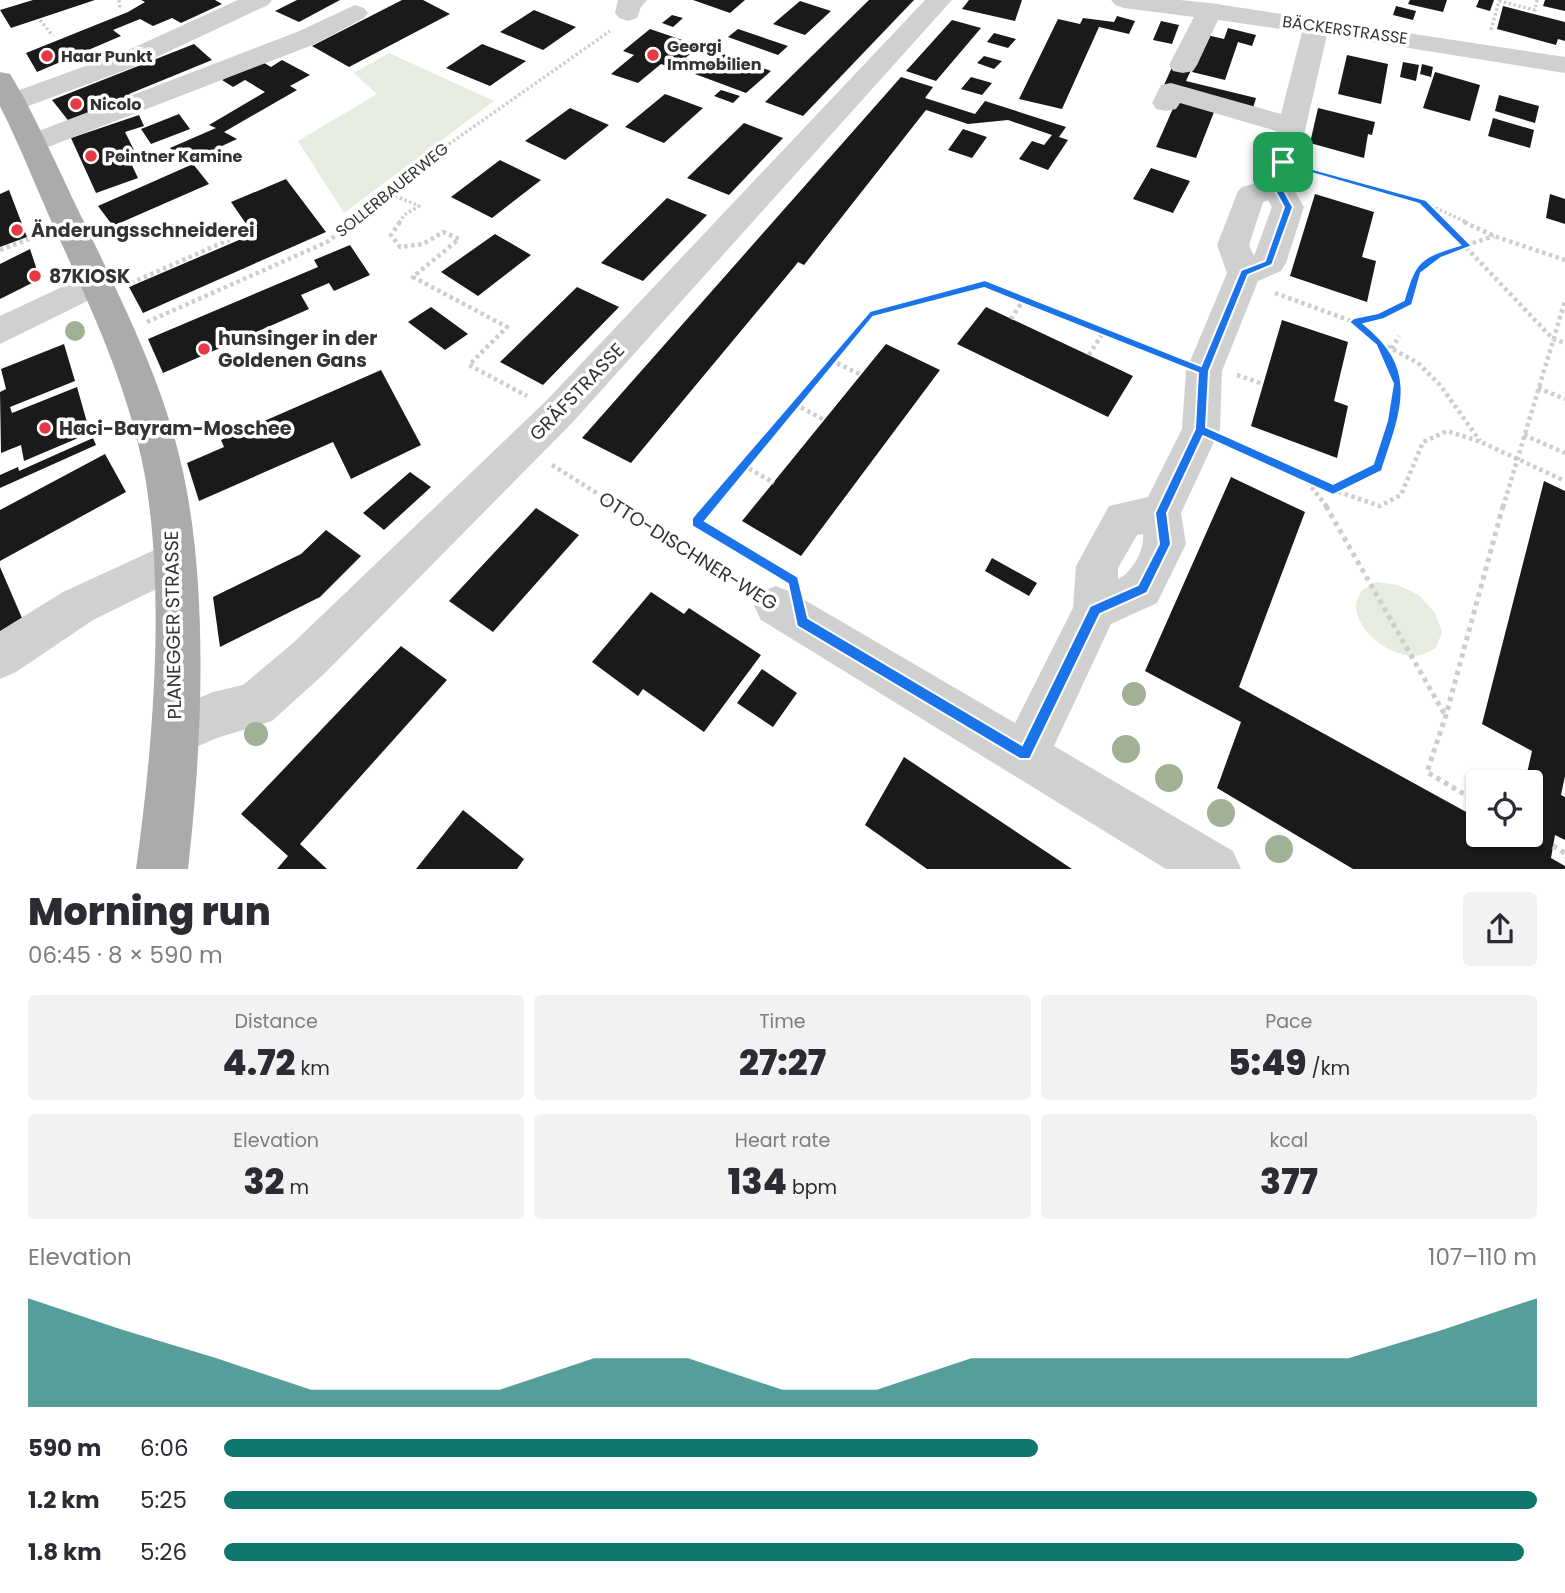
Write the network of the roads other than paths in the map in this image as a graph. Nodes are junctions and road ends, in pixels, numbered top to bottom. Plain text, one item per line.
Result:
1 (259, 0) edge
2 (939, 0) edge
3 (1124, 0) edge
4 (355, 13) dead end
5 (1210, 24) junction
6 (1316, 26) junction
7 (1183, 65) dead end
8 (1565, 65) edge
9 (7, 102) edge
10 (1166, 103) dead end
11 (1292, 126) junction
12 (33, 143) junction
13 (108, 286) junction
14 (0, 331) edge
15 (174, 560) junction
16 (789, 614) road end
17 (0, 657) edge
18 (174, 732) junction
19 (1025, 754) junction
20 (162, 869) edge
21 (1214, 869) edge

1 - 9 street
2 - 18 street, GRÄFSTRASSE
3 - 5 street, BÄCKERSTRASSE
4 - 12 street
5 - 6 street, BÄCKERSTRASSE
5 - 7 street
6 - 8 street, BÄCKERSTRASSE
6 - 11 street
9 - 12 main road, PLANEGGER STRASSE
10 - 11 street
11 - 19 street
12 - 13 main road, PLANEGGER STRASSE
13 - 14 street
13 - 15 main road, PLANEGGER STRASSE
15 - 17 street
15 - 18 main road, PLANEGGER STRASSE
16 - 19 street
18 - 20 main road, PLANEGGER STRASSE
19 - 21 street

